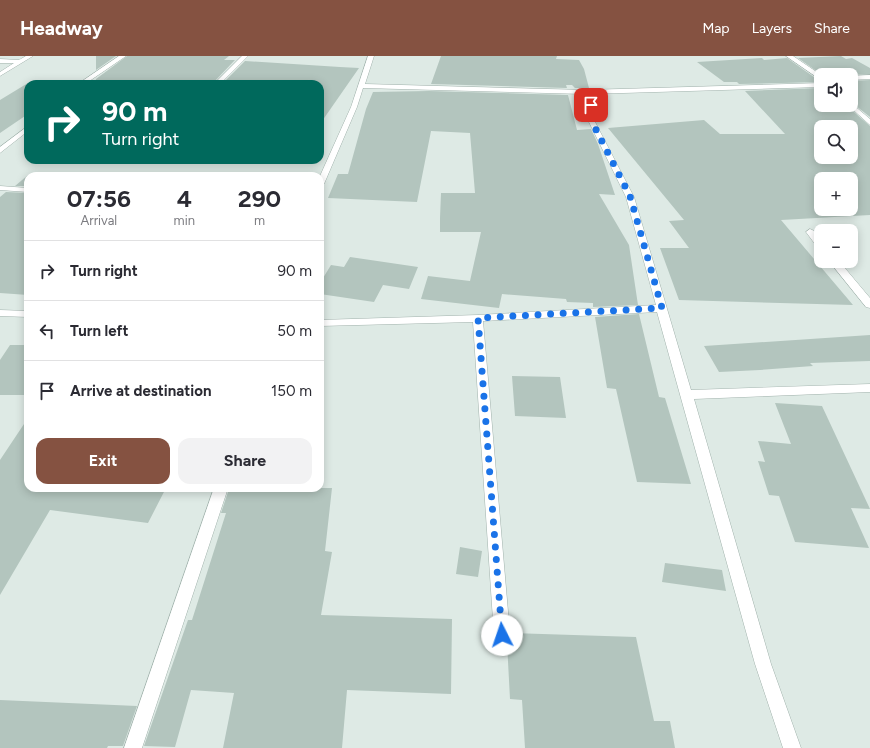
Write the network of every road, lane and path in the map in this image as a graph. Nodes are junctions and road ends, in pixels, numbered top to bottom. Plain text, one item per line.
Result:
1 (30, 56) edge
2 (123, 56) edge
3 (245, 56) edge
4 (371, 56) edge
5 (789, 56) edge
6 (0, 61) edge
7 (21, 62) junction
8 (814, 73) edge
9 (0, 74) edge
10 (870, 77) edge
11 (858, 78) edge
12 (87, 80) edge
13 (221, 80) edge
14 (814, 85) edge
15 (362, 86) junction
16 (586, 92) junction
17 (858, 112) edge
18 (870, 123) edge
19 (24, 131) edge
20 (0, 151) edge
21 (324, 176) edge
22 (0, 188) edge
23 (24, 190) edge
24 (810, 232) dead end
25 (814, 237) edge
26 (840, 268) edge
27 (870, 305) edge
28 (662, 308) junction
29 (0, 313) edge
30 (24, 314) edge
31 (478, 318) junction
32 (324, 323) edge
33 (870, 388) edge
34 (686, 395) junction
35 (220, 492) edge
36 (502, 635) dead end
37 (133, 748) edge
38 (792, 748) edge

1 - 7 street
2 - 12 street
3 - 13 street
4 - 15 street
5 - 8 street
6 - 7 street
7 - 9 street
10 - 11 street
14 - 16 street
15 - 16 street
15 - 21 street
16 - 28 street
17 - 18 street
19 - 20 street
22 - 23 street
24 - 25 street
26 - 27 street
28 - 31 street
28 - 34 street
29 - 30 street
31 - 32 street
31 - 36 street
33 - 34 street
34 - 38 street
35 - 37 street

